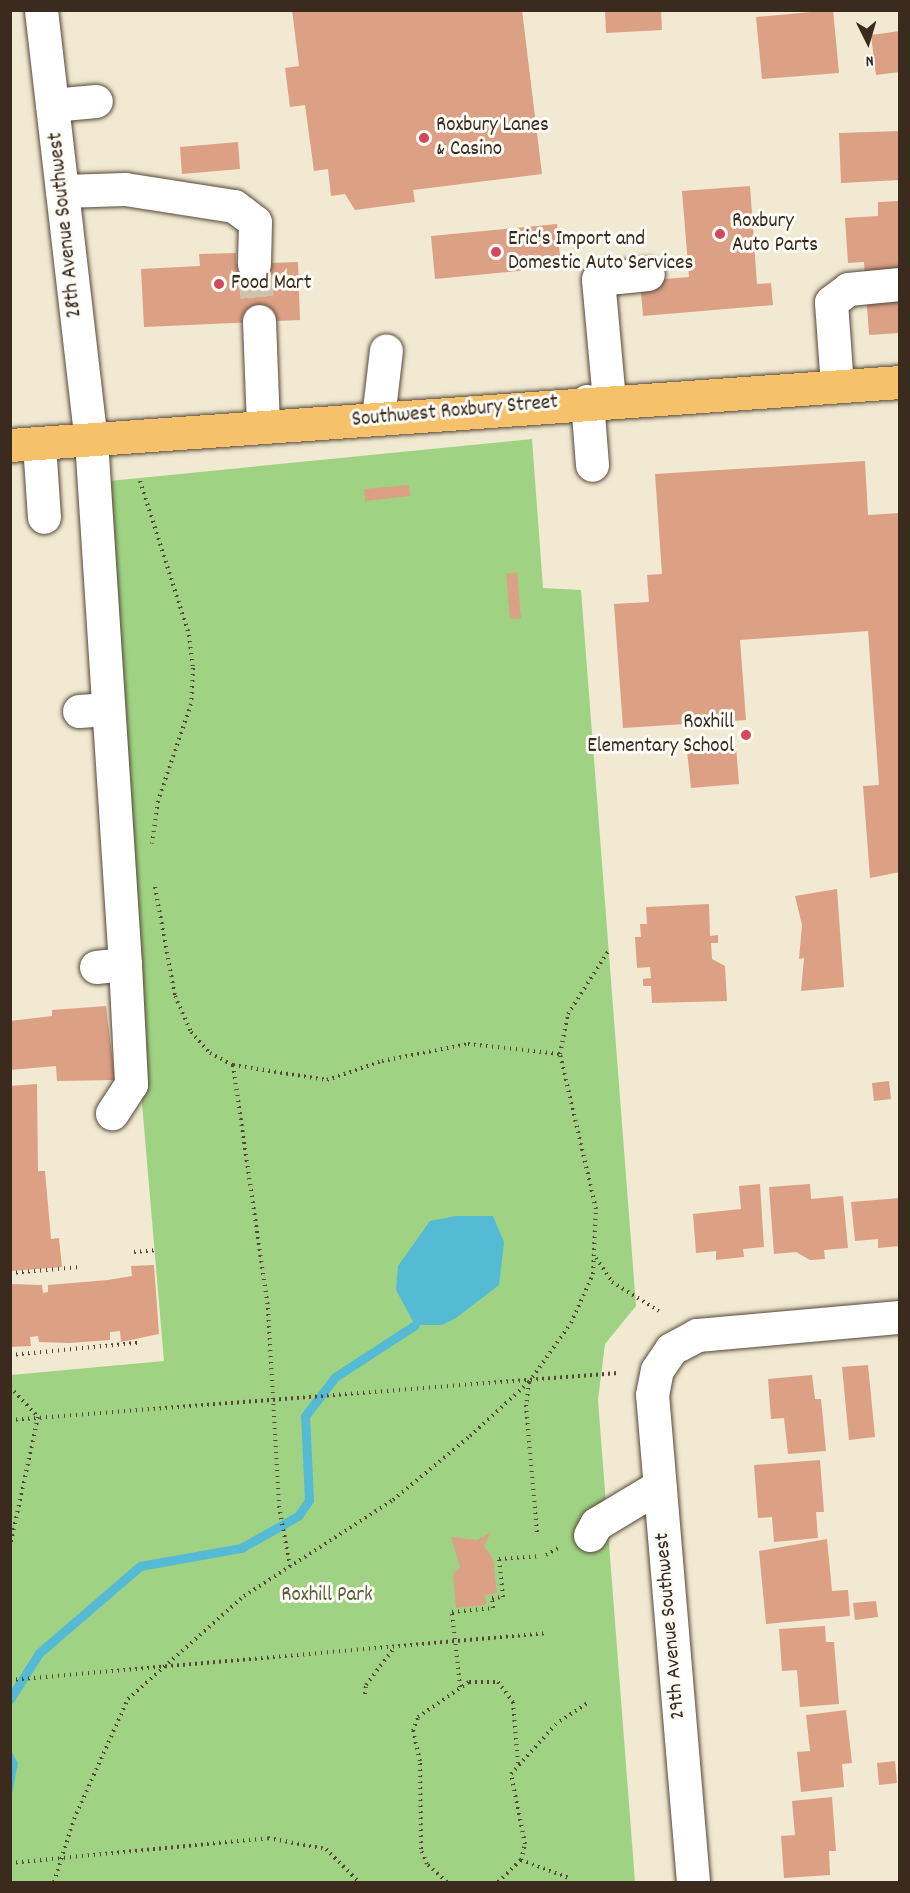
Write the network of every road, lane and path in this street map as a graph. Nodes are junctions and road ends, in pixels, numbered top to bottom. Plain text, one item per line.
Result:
1 (41, 10) edge
2 (96, 101) dead end
3 (52, 105) junction
4 (62, 191) junction
5 (254, 264) tunnel mouth
6 (648, 274) dead end
7 (900, 284) edge
8 (259, 321) tunnel mouth
9 (386, 350) dead end
10 (900, 382) edge
11 (837, 386) junction
12 (598, 400) junction
13 (378, 418) junction
14 (263, 426) junction
15 (91, 440) junction
16 (25, 445) edge
17 (592, 465) dead end
18 (140, 481) dead end
19 (45, 517) dead end
20 (150, 858) dead end
21 (154, 881) dead end
22 (609, 950) dead end
23 (560, 1054) junction
24 (232, 1065) junction
25 (112, 1113) dead end
26 (156, 1250) dead end
27 (134, 1252) dead end
28 (596, 1257) junction
29 (80, 1267) dead end
30 (10, 1273) edge
31 (659, 1311) dead end
32 (900, 1317) edge
33 (138, 1343) dead end
34 (10, 1355) edge
35 (618, 1373) dead end
36 (529, 1382) junction
37 (10, 1387) edge
38 (270, 1399) junction
39 (39, 1417) junction
40 (10, 1420) edge
41 (659, 1486) junction
42 (537, 1534) dead end
43 (590, 1535) dead end
44 (10, 1546) edge
45 (541, 1556) dead end
46 (290, 1566) junction
47 (548, 1633) dead end
48 (455, 1642) junction
49 (395, 1647) junction
50 (153, 1672) junction
51 (10, 1680) edge
52 (460, 1688) junction
53 (365, 1694) dead end
54 (588, 1703) dead end
55 (518, 1763) junction
56 (62, 1858) junction
57 (520, 1860) junction
58 (10, 1863) edge
59 (569, 1878) dead end
60 (54, 1882) edge
61 (359, 1882) edge
62 (447, 1882) edge
63 (498, 1882) edge
64 (693, 1882) edge

1 - 3 street, 28th Avenue Southwest
2 - 3 street
3 - 4 street, 28th Avenue Southwest
4 - 5 street
4 - 15 street, 28th Avenue Southwest
6 - 12 street
7 - 11 street
8 - 14 street
9 - 13 street
10 - 11 main road, Southwest Roxbury Street
11 - 12 main road, Southwest Roxbury Street
12 - 13 main road, Southwest Roxbury Street
12 - 17 street
13 - 14 main road, Southwest Roxbury Street
14 - 15 main road, Southwest Roxbury Street
15 - 16 main road, Southwest Roxbury Street
15 - 25 street, 28th Avenue Southwest
16 - 19 street
18 - 20 path
21 - 24 path
22 - 23 path
23 - 24 path
23 - 28 path
24 - 38 path
26 - 27 path
28 - 31 path
28 - 36 path
29 - 30 path
32 - 41 street, 29th Avenue Southwest
33 - 34 path
35 - 36 path
36 - 38 path
36 - 42 path
36 - 46 path
37 - 39 path
38 - 39 path
38 - 46 path
39 - 40 path
39 - 44 path
41 - 43 street
41 - 64 street, 29th Avenue Southwest
45 - 48 path
46 - 50 path
47 - 48 path
48 - 49 path
48 - 52 path
49 - 50 path
49 - 53 path
50 - 51 path
50 - 56 path
52 - 55 path
52 - 62 path
54 - 55 path
55 - 57 path
56 - 58 path
56 - 60 path
56 - 61 path
57 - 59 path
57 - 63 path

